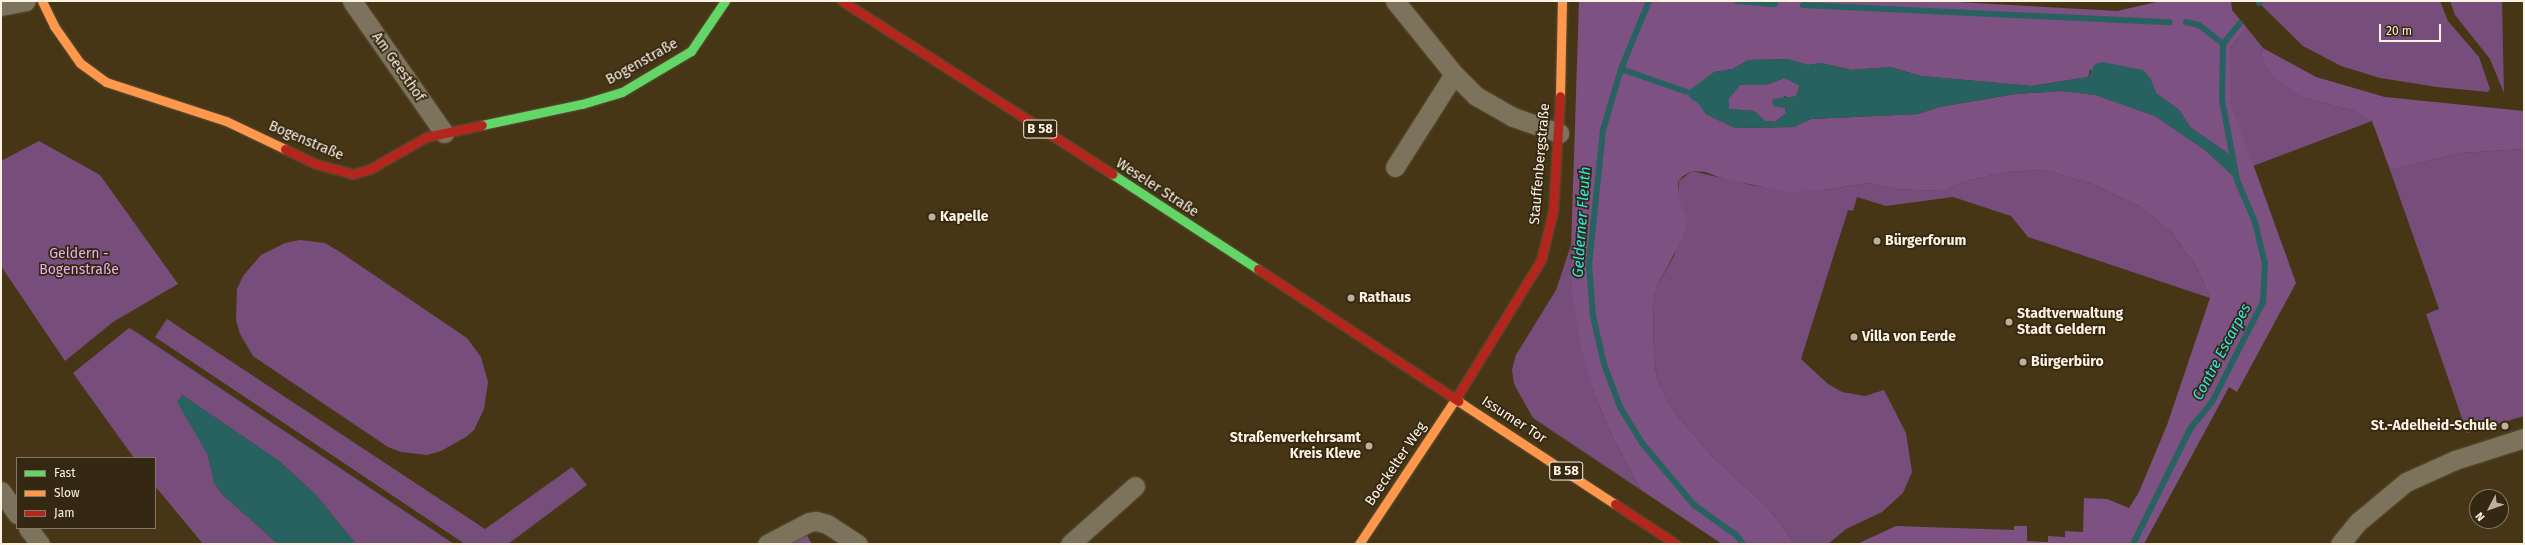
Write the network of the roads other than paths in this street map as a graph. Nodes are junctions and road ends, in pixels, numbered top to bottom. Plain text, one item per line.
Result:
1 (26, 1) edge
2 (42, 1) edge
3 (352, 1) edge
4 (726, 1) edge
5 (842, 1) edge
6 (1395, 1) edge
7 (1562, 1) edge
8 (1, 6) edge
9 (1454, 74) junction
10 (444, 133) junction
11 (1559, 133) junction
12 (1395, 167) dead end
13 (1456, 399) junction
14 (2524, 438) edge
15 (1135, 486) dead end
16 (1, 491) edge
17 (16, 513) edge
18 (29, 529) edge
19 (40, 544) edge
20 (767, 544) edge
21 (858, 544) edge
22 (1070, 544) edge
23 (1359, 544) edge
24 (1676, 544) edge
25 (2340, 544) edge

1 - 8 street
2 - 10 street, Bogenstraße
3 - 10 street, Am Geesthof
4 - 10 street, Bogenstraße
5 - 13 street, Weseler Straße / B 58
6 - 9 street
7 - 11 street, Stauffenbergstraße
9 - 11 street
9 - 12 street
11 - 13 street, Stauffenbergstraße
13 - 23 street, Boeckelter Weg
13 - 24 street, Issumer Tor / B 58
14 - 25 street
15 - 22 street
16 - 17 street
18 - 19 street
20 - 21 street

